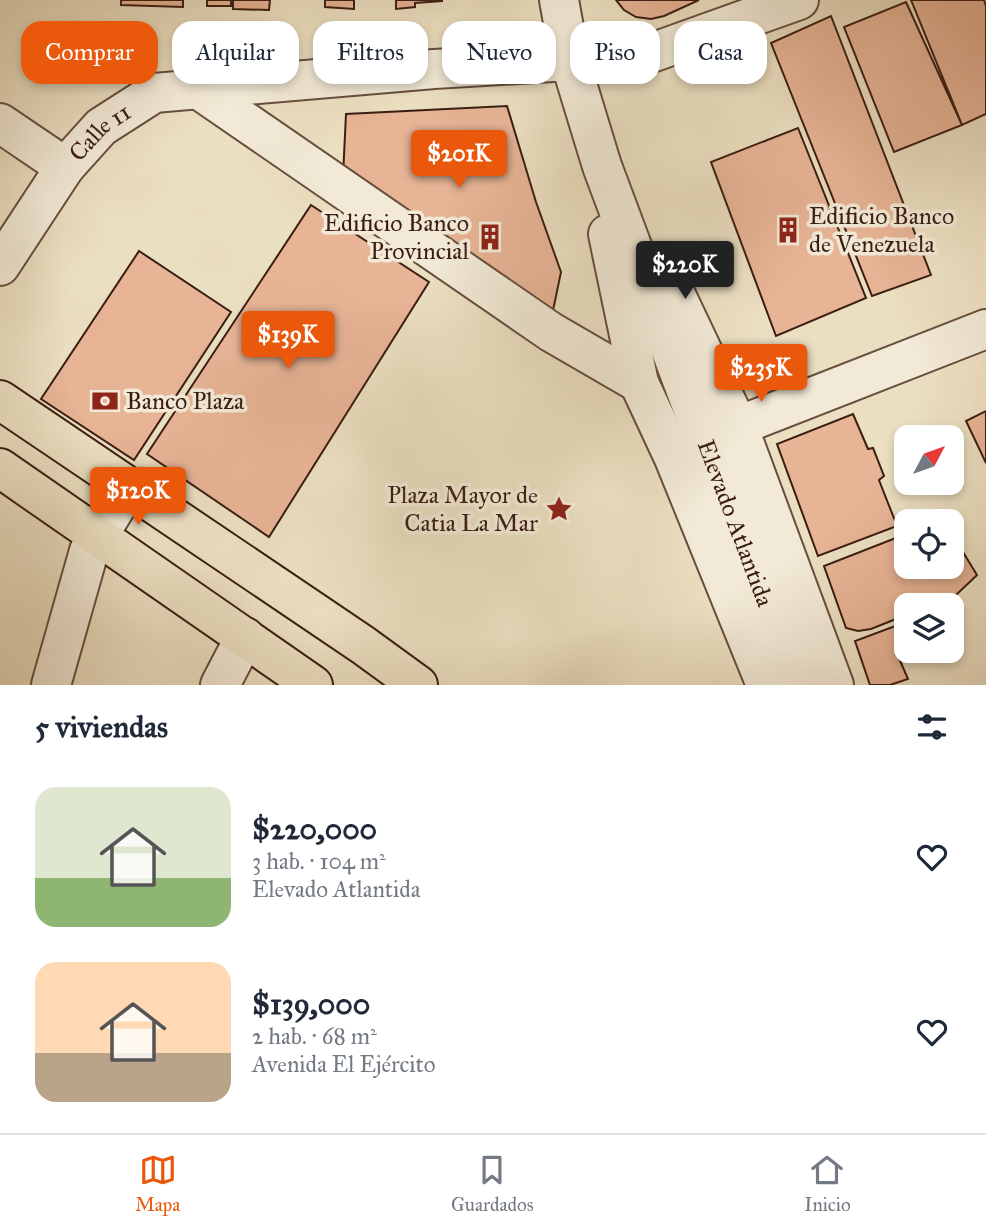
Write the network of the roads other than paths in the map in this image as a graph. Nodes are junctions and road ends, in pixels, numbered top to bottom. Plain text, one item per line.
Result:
1 (559, 0) edge
2 (799, 0) edge
3 (660, 50) edge
4 (570, 61) joint
5 (577, 84) edge
6 (195, 88) junction
7 (0, 124) edge
8 (602, 166) junction
9 (65, 167) junction
10 (0, 266) edge
11 (986, 329) edge
12 (639, 383) junction
13 (0, 400) edge
14 (738, 426) junction
15 (0, 468) edge
16 (128, 487) junction
17 (99, 535) junction
18 (245, 637) junction
19 (51, 685) edge
20 (220, 685) edge
21 (313, 685) edge
22 (418, 685) edge
23 (766, 685) edge
24 (796, 685) edge
25 (834, 685) edge

1 - 4 street
2 - 3 street, Calle 11
4 - 6 street, Calle 11
5 - 8 street
6 - 9 street, Calle 11
6 - 12 street
7 - 9 street
8 - 12 street
8 - 14 street
8 - 24 street, Elevado Atlantida
9 - 10 street, Calle 11
11 - 14 street
12 - 23 street
13 - 16 main road
14 - 25 street
15 - 17 main road
16 - 17 street
16 - 22 main road
17 - 18 main road
17 - 19 street
18 - 20 street
18 - 21 main road

